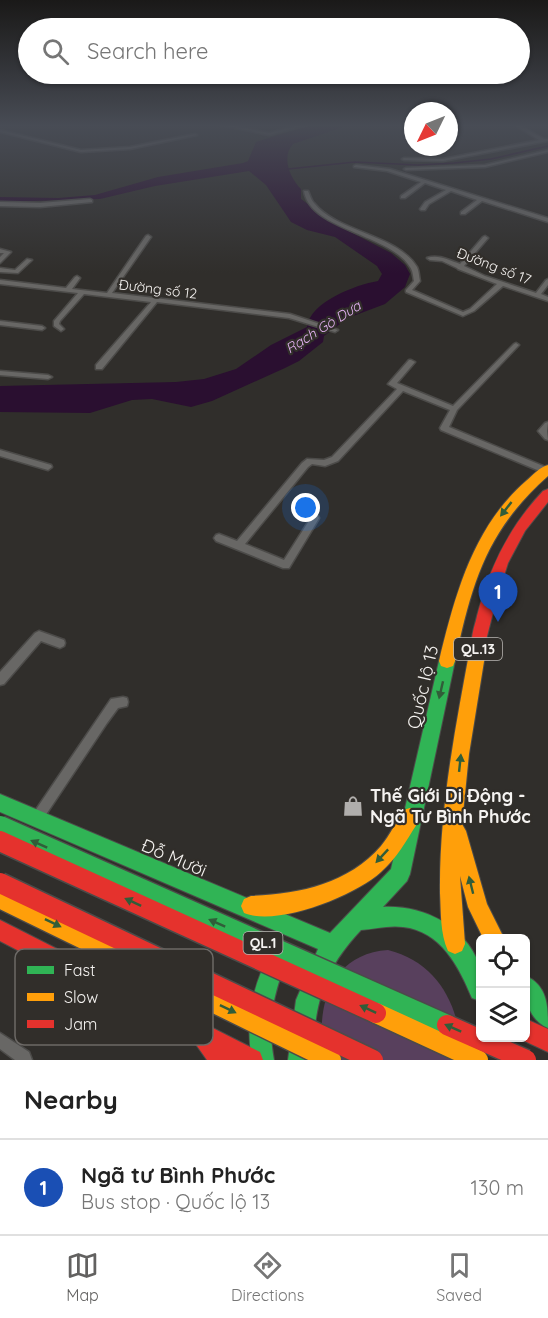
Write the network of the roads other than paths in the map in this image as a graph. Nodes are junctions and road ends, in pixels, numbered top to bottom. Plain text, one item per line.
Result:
1 (403, 174) edge
2 (425, 181) junction
3 (451, 189) junction
4 (306, 192) dead end
5 (403, 197) dead end
6 (482, 199) junction
7 (90, 201) dead end
8 (0, 204) edge
9 (423, 209) dead end
10 (464, 213) dead end
11 (548, 220) edge
12 (148, 237) dead end
13 (485, 238) dead end
14 (0, 250) edge
15 (430, 258) dead end
16 (29, 260) dead end
17 (0, 261) edge
18 (460, 268) junction
19 (0, 270) edge
20 (77, 278) dead end
21 (548, 281) edge
22 (3, 283) edge
23 (502, 283) junction
24 (0, 289) edge
25 (67, 290) junction
26 (82, 292) junction
27 (108, 295) junction
28 (537, 295) junction
29 (548, 298) edge
30 (155, 301) junction
31 (0, 323) edge
32 (42, 328) dead end
33 (61, 329) dead end
34 (335, 330) dead end
35 (516, 345) dead end
36 (411, 362) dead end
37 (99, 367) dead end
38 (0, 373) edge
39 (48, 377) dead end
40 (401, 389) junction
41 (454, 410) junction
42 (548, 426) edge
43 (548, 437) edge
44 (0, 453) edge
45 (48, 467) dead end
46 (546, 470) edge
47 (548, 494) edge
48 (315, 518) dead end
49 (219, 538) dead end
50 (238, 546) junction
51 (60, 643) dead end
52 (0, 680) edge
53 (123, 702) dead end
54 (0, 802) edge
55 (416, 809) junction
56 (37, 818) junction
57 (454, 821) junction
58 (0, 826) edge
59 (0, 841) edge
60 (0, 883) edge
61 (0, 898) edge
62 (239, 905) junction
63 (355, 923) junction
64 (0, 930) edge
65 (299, 931) junction
66 (492, 934) edge
67 (455, 944) junction
68 (333, 945) junction
69 (37, 949) edge
70 (105, 949) edge
71 (139, 949) edge
72 (213, 984) edge
73 (479, 988) edge
74 (526, 988) edge
75 (213, 1002) edge
76 (548, 1017) edge
77 (530, 1032) edge
78 (0, 1040) edge
79 (213, 1040) edge
80 (548, 1041) edge
81 (491, 1042) edge
82 (527, 1042) edge
83 (210, 1045) edge
84 (24, 1060) edge
85 (220, 1060) edge
86 (252, 1060) edge
87 (262, 1060) edge
88 (298, 1060) edge
89 (332, 1060) edge
90 (373, 1060) edge
91 (478, 1060) edge
92 (489, 1060) edge
93 (526, 1060) edge
94 (534, 1060) edge

1 - 2 street
2 - 3 street
2 - 5 street
3 - 6 street
3 - 9 street
4 - 23 street
6 - 10 street
6 - 11 street
7 - 8 street
12 - 27 street
13 - 18 street
14 - 17 street
15 - 18 street, Đường số 17
16 - 19 street
18 - 23 street, Đường số 17
20 - 25 street
21 - 28 street
22 - 24 street
22 - 25 street, Đường số 12
23 - 28 street, Đường số 17
25 - 26 street, Đường số 12
26 - 27 street, Đường số 12
26 - 33 street
27 - 30 street, Đường số 12
28 - 29 street, Đường số 17
30 - 34 street, Đường số 12
30 - 37 street
31 - 32 street
35 - 41 street
36 - 40 street
38 - 39 street
40 - 41 street
40 - 50 street
41 - 46 street
42 - 43 street
44 - 45 street
46 -> 55 highway, Quốc lộ 13 / QL.13
57 -> 47 highway, QL.13
48 - 50 street
49 - 50 street
51 - 52 street
53 - 56 street
54 - 56 highway, Đỗ Mười / QL.1
55 -> 62 highway
55 - 63 highway, Quốc lộ 13 / QL.13
56 - 62 highway, Đỗ Mười / QL.1
66 -> 57 highway
57 - 67 highway, QL.13
93 -> 58 highway, QL.1, bridge
91 -> 59 highway, QL.1, bridge
60 - 71 highway, bridge
61 -> 70 highway, bridge
62 - 65 highway, Đỗ Mười / QL.1
63 - 67 highway, QL.13
63 - 68 highway, QL.13
64 - 69 highway
65 - 68 highway, Đỗ Mười / QL.1
65 - 87 highway
67 - 73 highway, QL.13
68 - 88 highway, QL.13
72 - 90 highway, bridge
74 - 76 highway
75 -> 89 highway, bridge
77 - 80 highway
78 - 84 street
79 - 86 highway
81 - 92 highway
82 - 94 highway
83 - 85 highway

